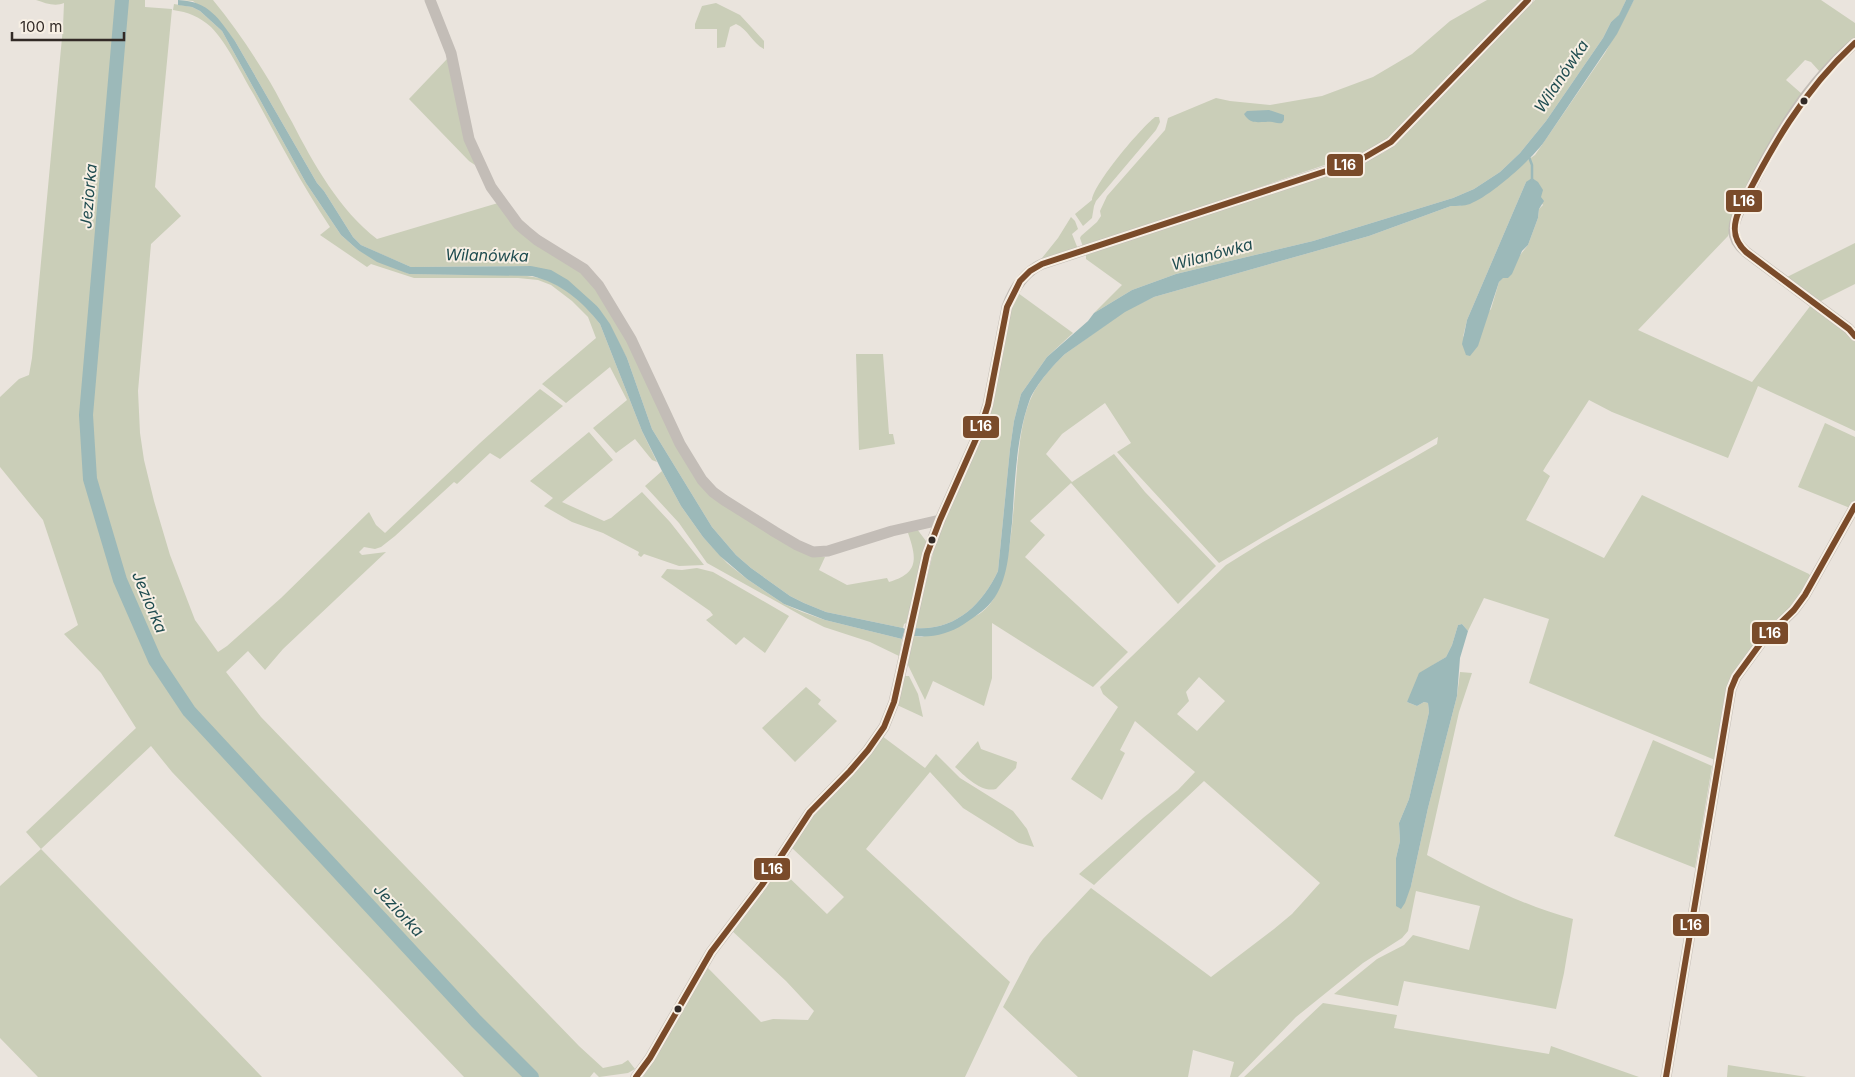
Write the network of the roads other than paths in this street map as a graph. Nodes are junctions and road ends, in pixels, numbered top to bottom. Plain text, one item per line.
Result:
1 (430, 0) edge
2 (1528, 0) edge
3 (1855, 43) edge
4 (1855, 336) edge
5 (1855, 506) edge
6 (940, 520) junction
7 (636, 1077) edge
8 (1666, 1077) edge

1 - 6 street
2 - 6 street
3 - 4 street
5 - 8 street
6 - 7 street

